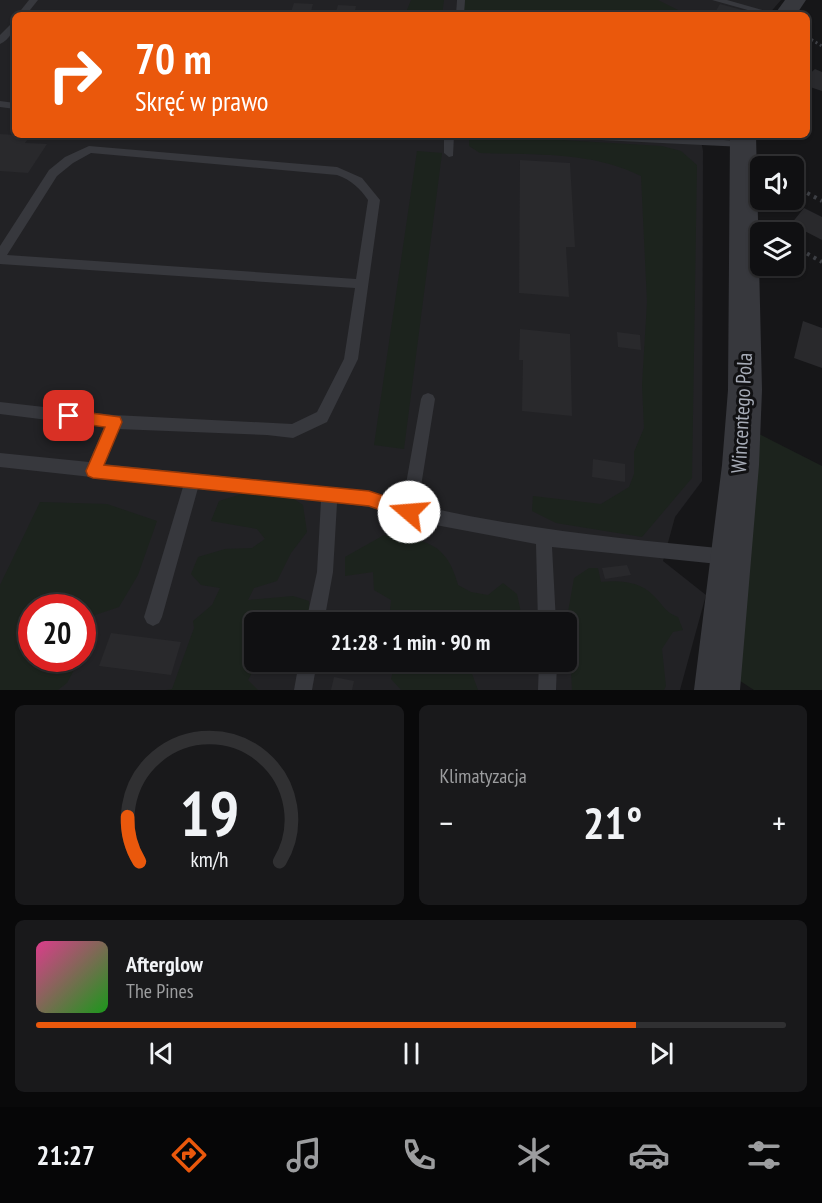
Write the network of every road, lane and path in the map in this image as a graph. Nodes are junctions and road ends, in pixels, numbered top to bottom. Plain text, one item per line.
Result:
1 (34, 0) edge
2 (716, 0) edge
3 (762, 11) dead end
4 (24, 12) edge
5 (12, 26) edge
6 (0, 41) edge
7 (449, 138) edge
8 (697, 138) edge
9 (743, 139) edge
10 (449, 153) dead end
11 (804, 191) edge
12 (822, 201) edge
13 (804, 252) edge
14 (0, 257) edge
15 (822, 262) edge
16 (361, 284) junction
17 (428, 399) dead end
18 (0, 408) edge
19 (114, 422) junction
20 (0, 460) edge
21 (93, 471) junction
22 (192, 482) junction
23 (329, 496) junction
24 (409, 512) junction
25 (544, 539) junction
26 (730, 557) junction
27 (317, 612) edge
28 (547, 612) edge
29 (153, 617) dead end
30 (306, 672) edge
31 (548, 672) edge
32 (303, 690) edge
33 (547, 690) edge
34 (717, 690) edge

1 - 4 lane
2 - 3 lane
5 - 6 lane
7 - 10 lane
8 - 9 lane
9 - 26 street, Wincentego Pola
11 - 12 path
13 - 15 path
14 - 16 lane
14 - 16 lane
16 - 19 lane
17 - 24 lane
18 - 19 lane
19 - 21 lane
20 - 21 lane
21 - 22 lane
22 - 23 lane
22 - 29 lane
23 - 24 lane
23 - 27 lane
24 - 25 lane
25 - 26 lane
25 - 28 lane
26 - 34 street, Wincentego Pola
30 - 32 lane
31 - 33 lane

